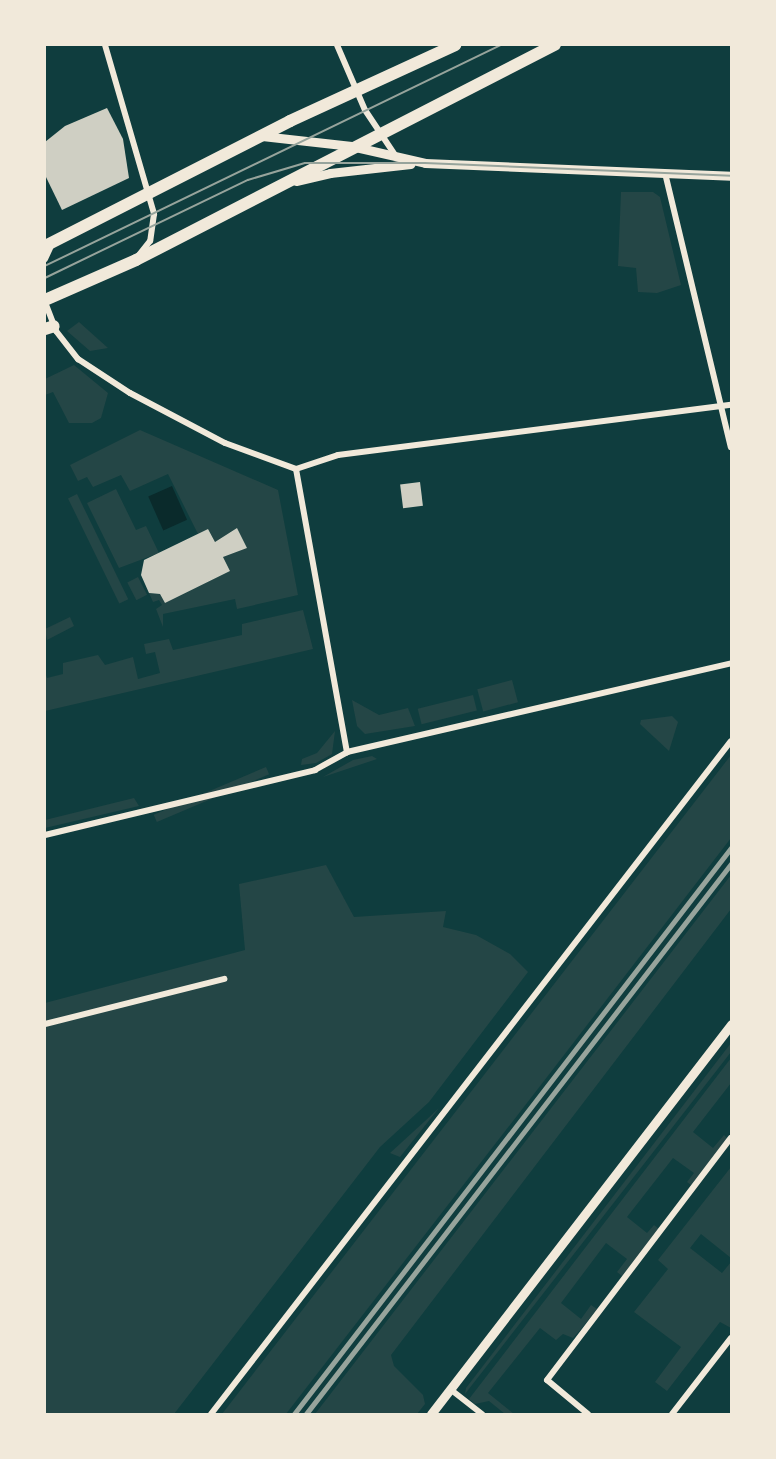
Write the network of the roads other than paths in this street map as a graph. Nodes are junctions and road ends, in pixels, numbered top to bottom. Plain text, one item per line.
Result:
1 (105, 45) edge
2 (337, 45) edge
3 (455, 45) edge
4 (555, 45) edge
5 (356, 91) junction
6 (379, 132) junction
7 (262, 136) junction
8 (351, 146) junction
9 (396, 158) junction
10 (424, 163) junction
11 (664, 173) junction
12 (731, 176) edge
13 (284, 184) junction
14 (148, 192) junction
15 (49, 244) edge
16 (45, 259) edge
17 (136, 260) junction
18 (45, 301) edge
19 (49, 327) edge
20 (731, 405) edge
21 (721, 406) junction
22 (731, 447) edge
23 (296, 469) junction
24 (731, 663) edge
25 (731, 741) edge
26 (347, 752) junction
27 (45, 835) edge
28 (224, 979) dead end
29 (45, 1024) edge
30 (731, 1024) edge
31 (731, 1138) edge
32 (731, 1338) edge
33 (450, 1389) junction
34 (211, 1414) edge
35 (430, 1414) edge
36 (482, 1414) edge
37 (588, 1414) edge
38 (672, 1414) edge

1 - 14 street
2 - 5 street
3 - 5 main road
4 - 6 main road
5 - 6 street
5 - 7 main road
6 - 8 main road
6 - 9 street
7 - 8 street
7 - 14 main road
8 - 9 street
8 - 13 main road
9 - 10 street
10 - 11 street
10 - 13 street
11 - 12 street
11 - 21 street
13 - 17 main road
14 - 15 main road
14 - 17 street
15 - 16 street
17 - 18 main road
18 - 19 street
19 - 23 street
20 - 21 street
21 - 22 street
21 - 23 street
23 - 26 street
24 - 26 street
25 - 34 street
26 - 27 street
28 - 29 street
30 - 33 street
31 - 37 street
32 - 38 street
33 - 35 street
33 - 36 street

